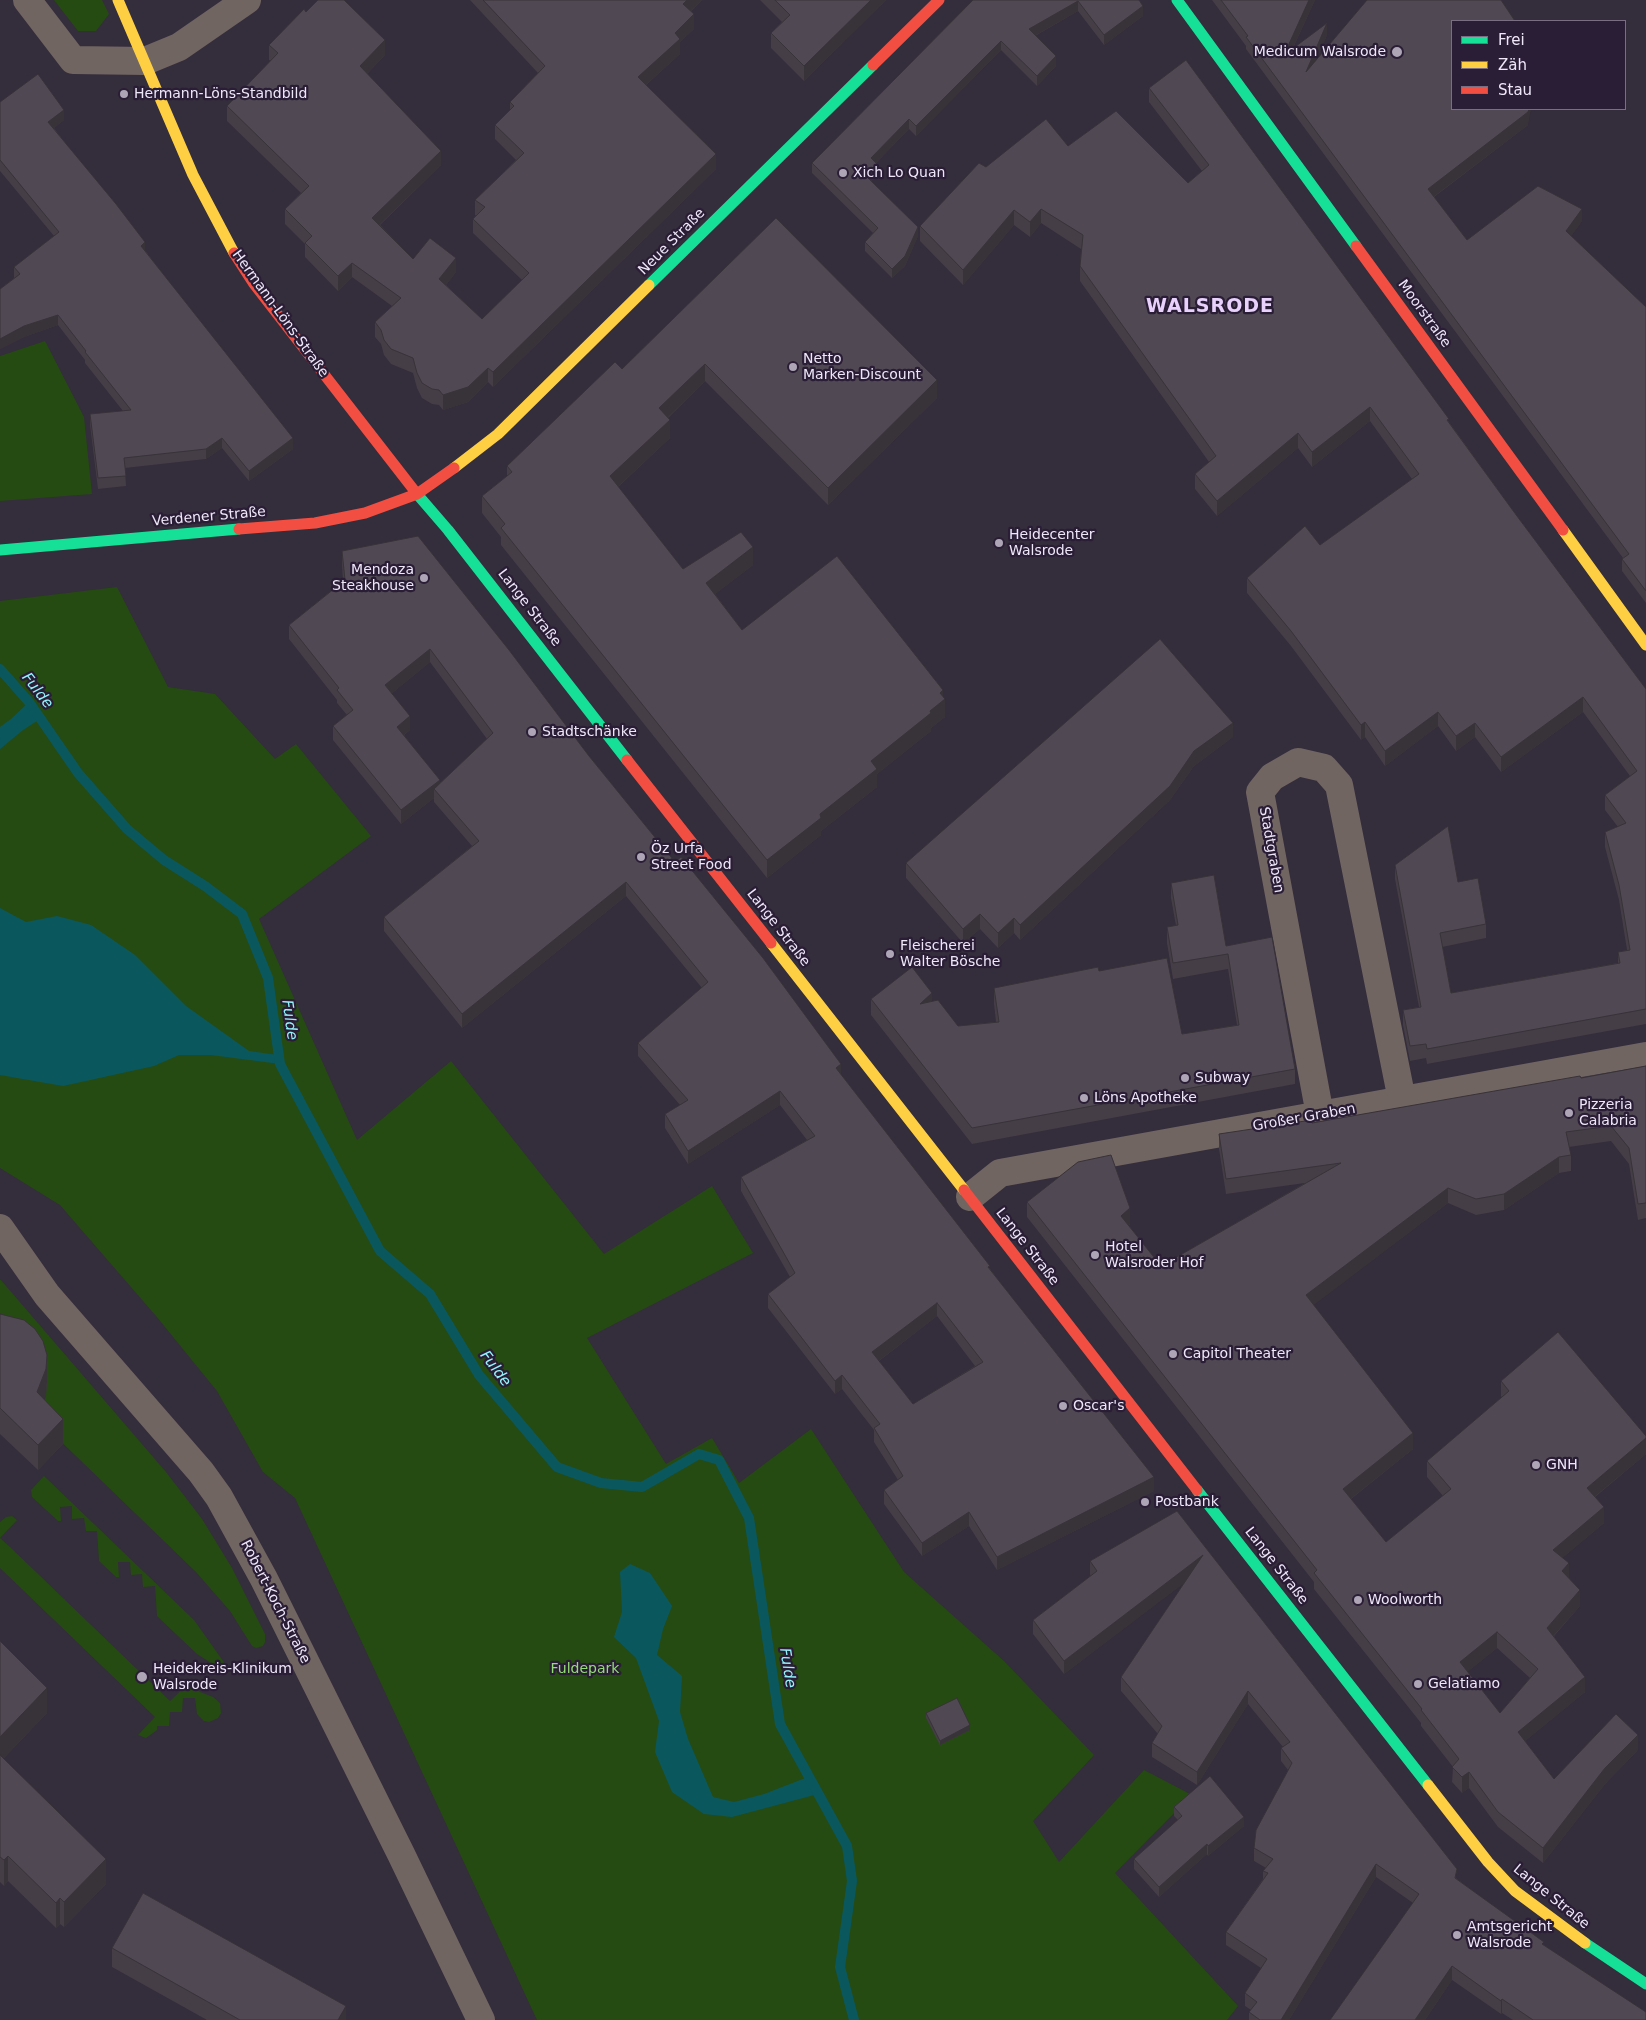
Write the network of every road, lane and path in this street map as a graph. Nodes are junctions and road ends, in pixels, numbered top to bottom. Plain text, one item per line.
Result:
1 (26, 0) edge
2 (118, 0) edge
3 (247, 0) edge
4 (939, 0) edge
5 (1177, 0) edge
6 (145, 61) junction
7 (417, 494) junction
8 (0, 550) edge
9 (1646, 645) edge
10 (1646, 1056) edge
11 (1402, 1100) junction
12 (1320, 1114) junction
13 (970, 1197) junction
14 (0, 1228) edge
15 (1646, 1984) edge
16 (481, 2020) edge

1 - 6 street
2 - 6 main road, Hermann-Löns-Straße
3 - 6 street
4 - 7 main road, Neue Straße
5 - 9 main road, Moorstraße
6 - 7 main road, Hermann-Löns-Straße
7 - 8 main road, Verdener Straße
7 - 13 main road, Lange Straße
10 - 11 street, Großer Graben
11 - 12 street, Großer Graben
11 - 12 street, Stadtgraben
12 - 13 street, Großer Graben
13 - 15 main road, Lange Straße
14 - 16 street, Robert-Koch-Straße

